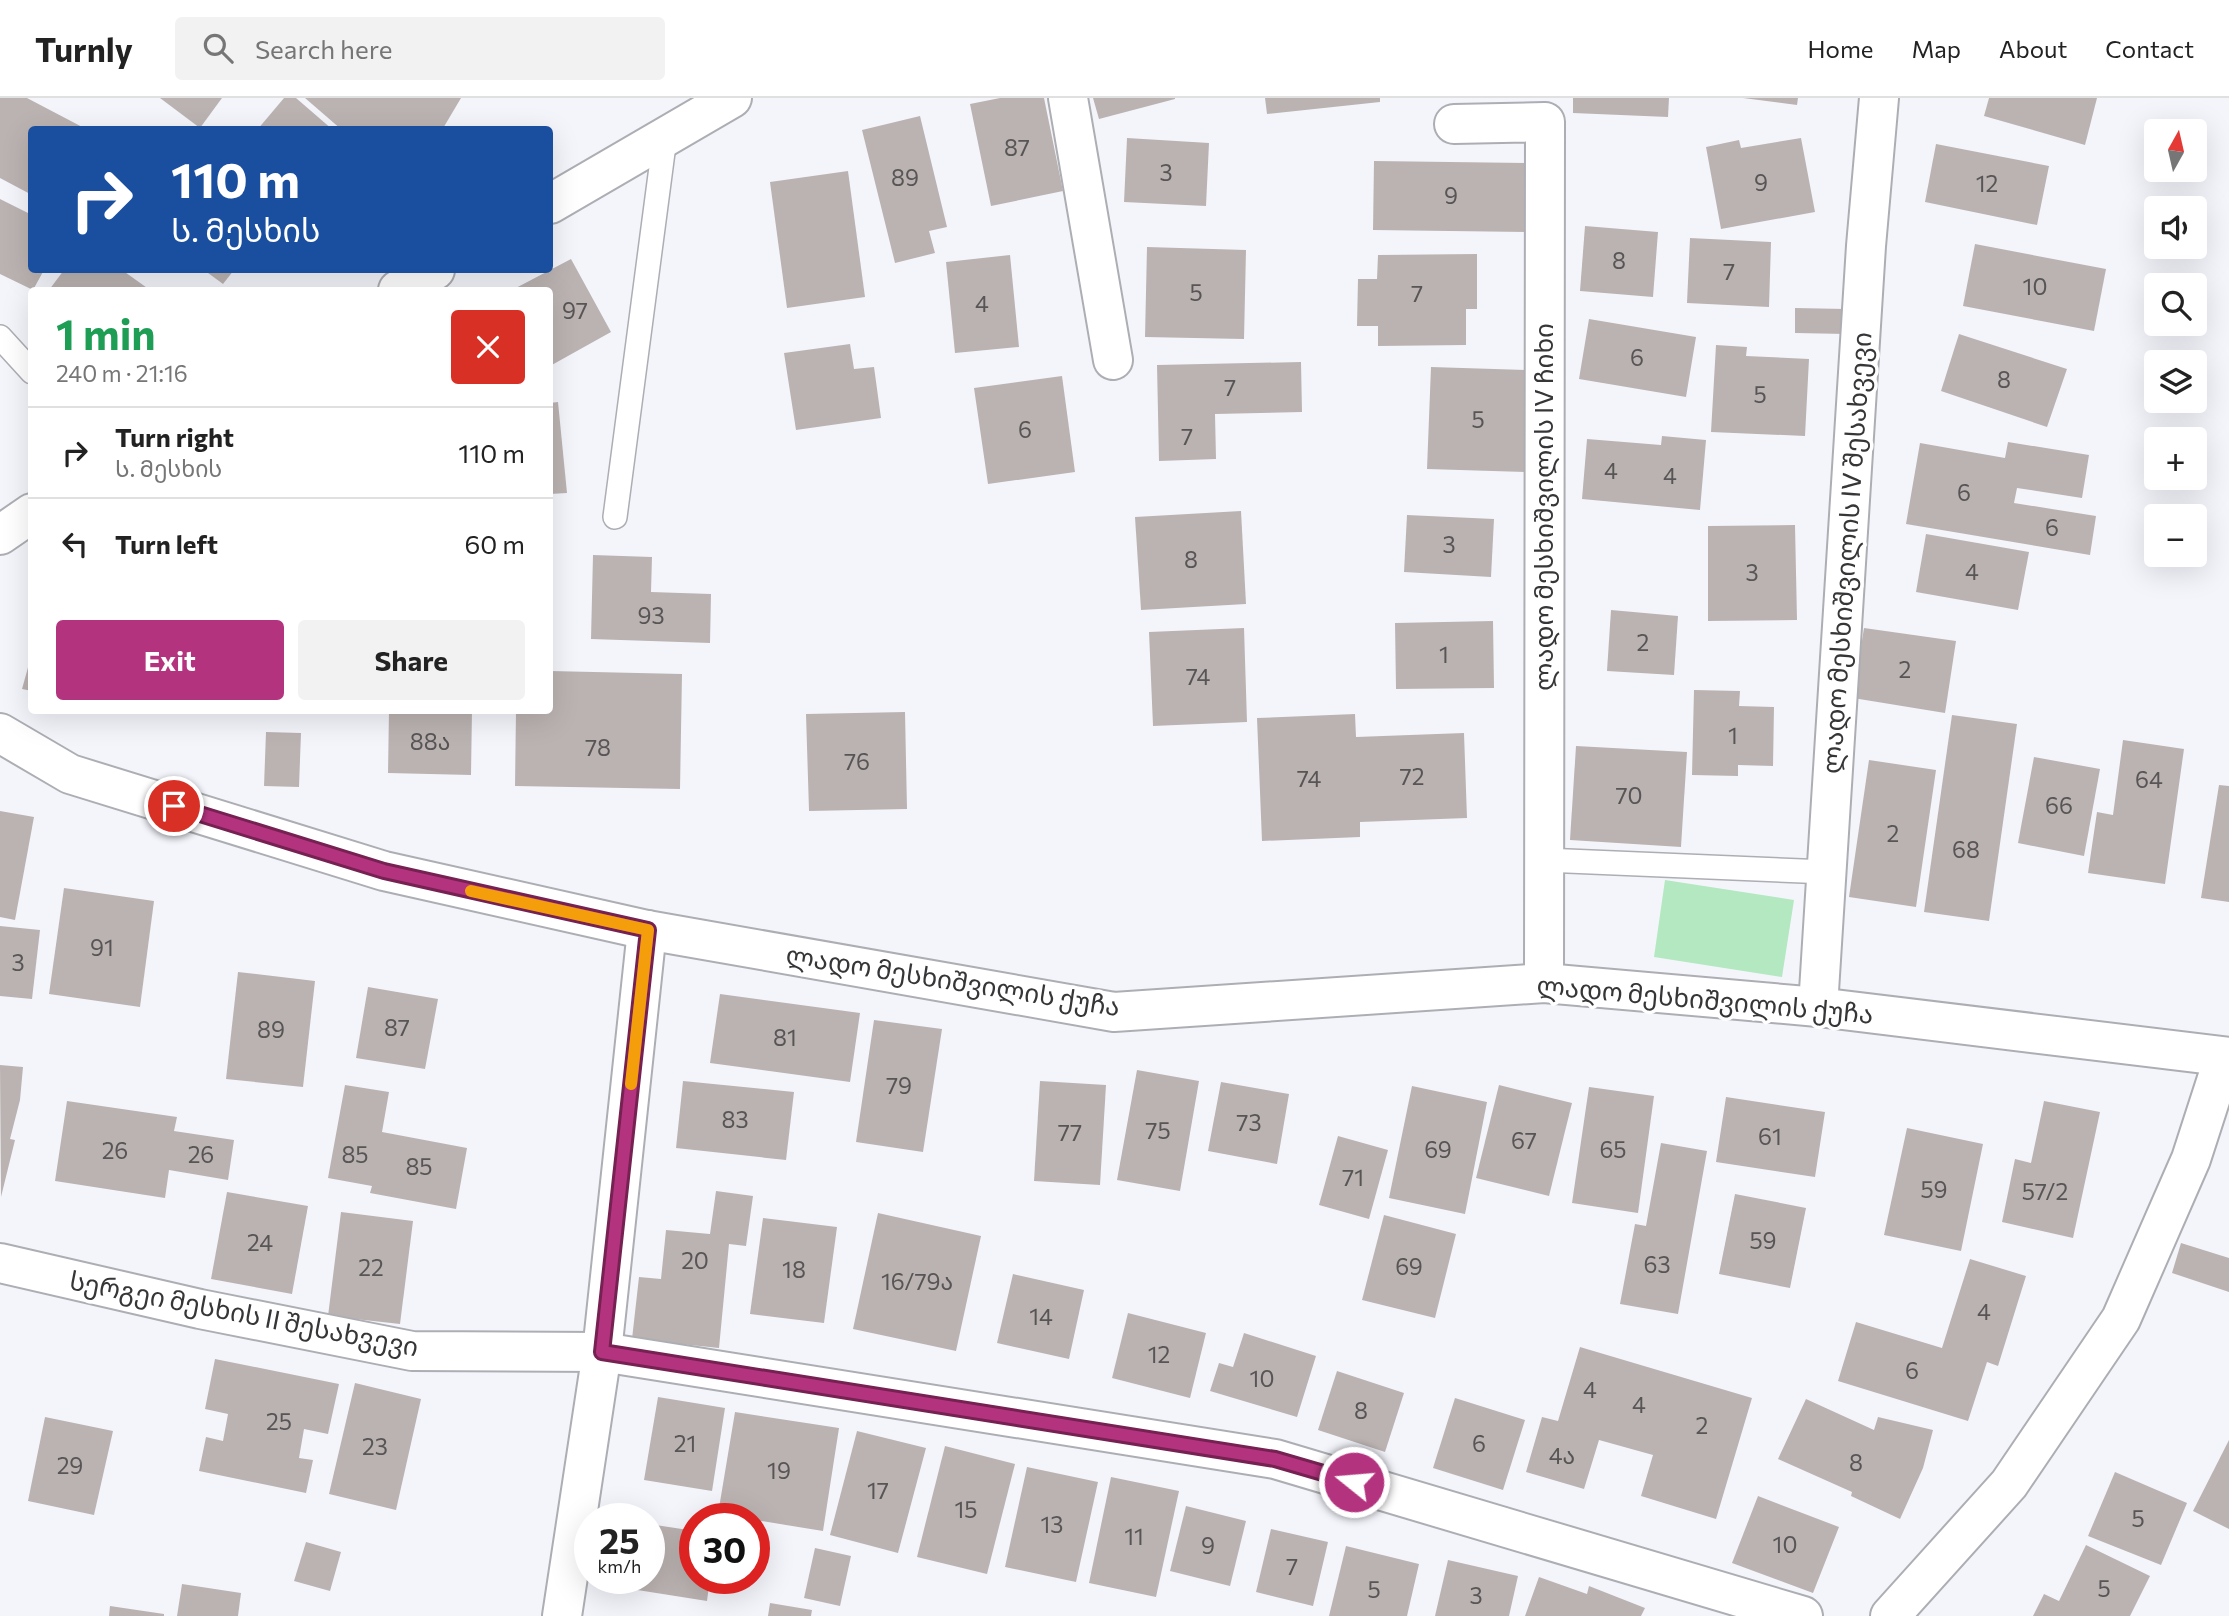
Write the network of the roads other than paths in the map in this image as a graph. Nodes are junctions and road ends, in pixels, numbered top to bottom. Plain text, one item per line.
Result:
1 (732, 98) edge
2 (1068, 98) edge
3 (1879, 98) edge
4 (1454, 124) dead end
5 (665, 137) junction
6 (553, 202) edge
7 (429, 273) edge
8 (404, 287) edge
9 (0, 337) edge
10 (1113, 360) dead end
11 (28, 368) edge
12 (28, 516) edge
13 (615, 517) dead end
14 (0, 536) edge
15 (0, 733) edge
16 (1544, 860) junction
17 (1827, 872) junction
18 (648, 930) junction
19 (1544, 984) junction
20 (1818, 1007) junction
21 (2226, 1057) edge
22 (0, 1263) edge
23 (602, 1352) junction
24 (562, 1616) edge
25 (1803, 1616) edge
26 (1890, 1616) edge

1 - 5 street
2 - 10 street
3 - 17 street, ლადო მესხიშვილის IV შესახვევი
4 - 16 street, ლადო მესხიშვილის IV ჩიხი
5 - 6 street
5 - 13 lane
7 - 8 street
9 - 11 lane
12 - 14 street
15 - 18 street, ლადო მესხიშვილის ქუჩა
16 - 17 lane
16 - 19 street, ლადო მესხიშვილის IV ჩიხი
17 - 20 street, ლადო მესხიშვილის IV შესახვევი
18 - 19 street, ლადო მესხიშვილის ქუჩა
18 - 23 street
19 - 20 street, ლადო მესხიშვილის ქუჩა
20 - 21 street, ლადო მესხიშვილის ქუჩა
21 - 26 street
22 - 23 street, სერგეი მესხის II შესახვევი
23 - 24 street
23 - 25 street, სერგეი მესხის II შესახვევი

